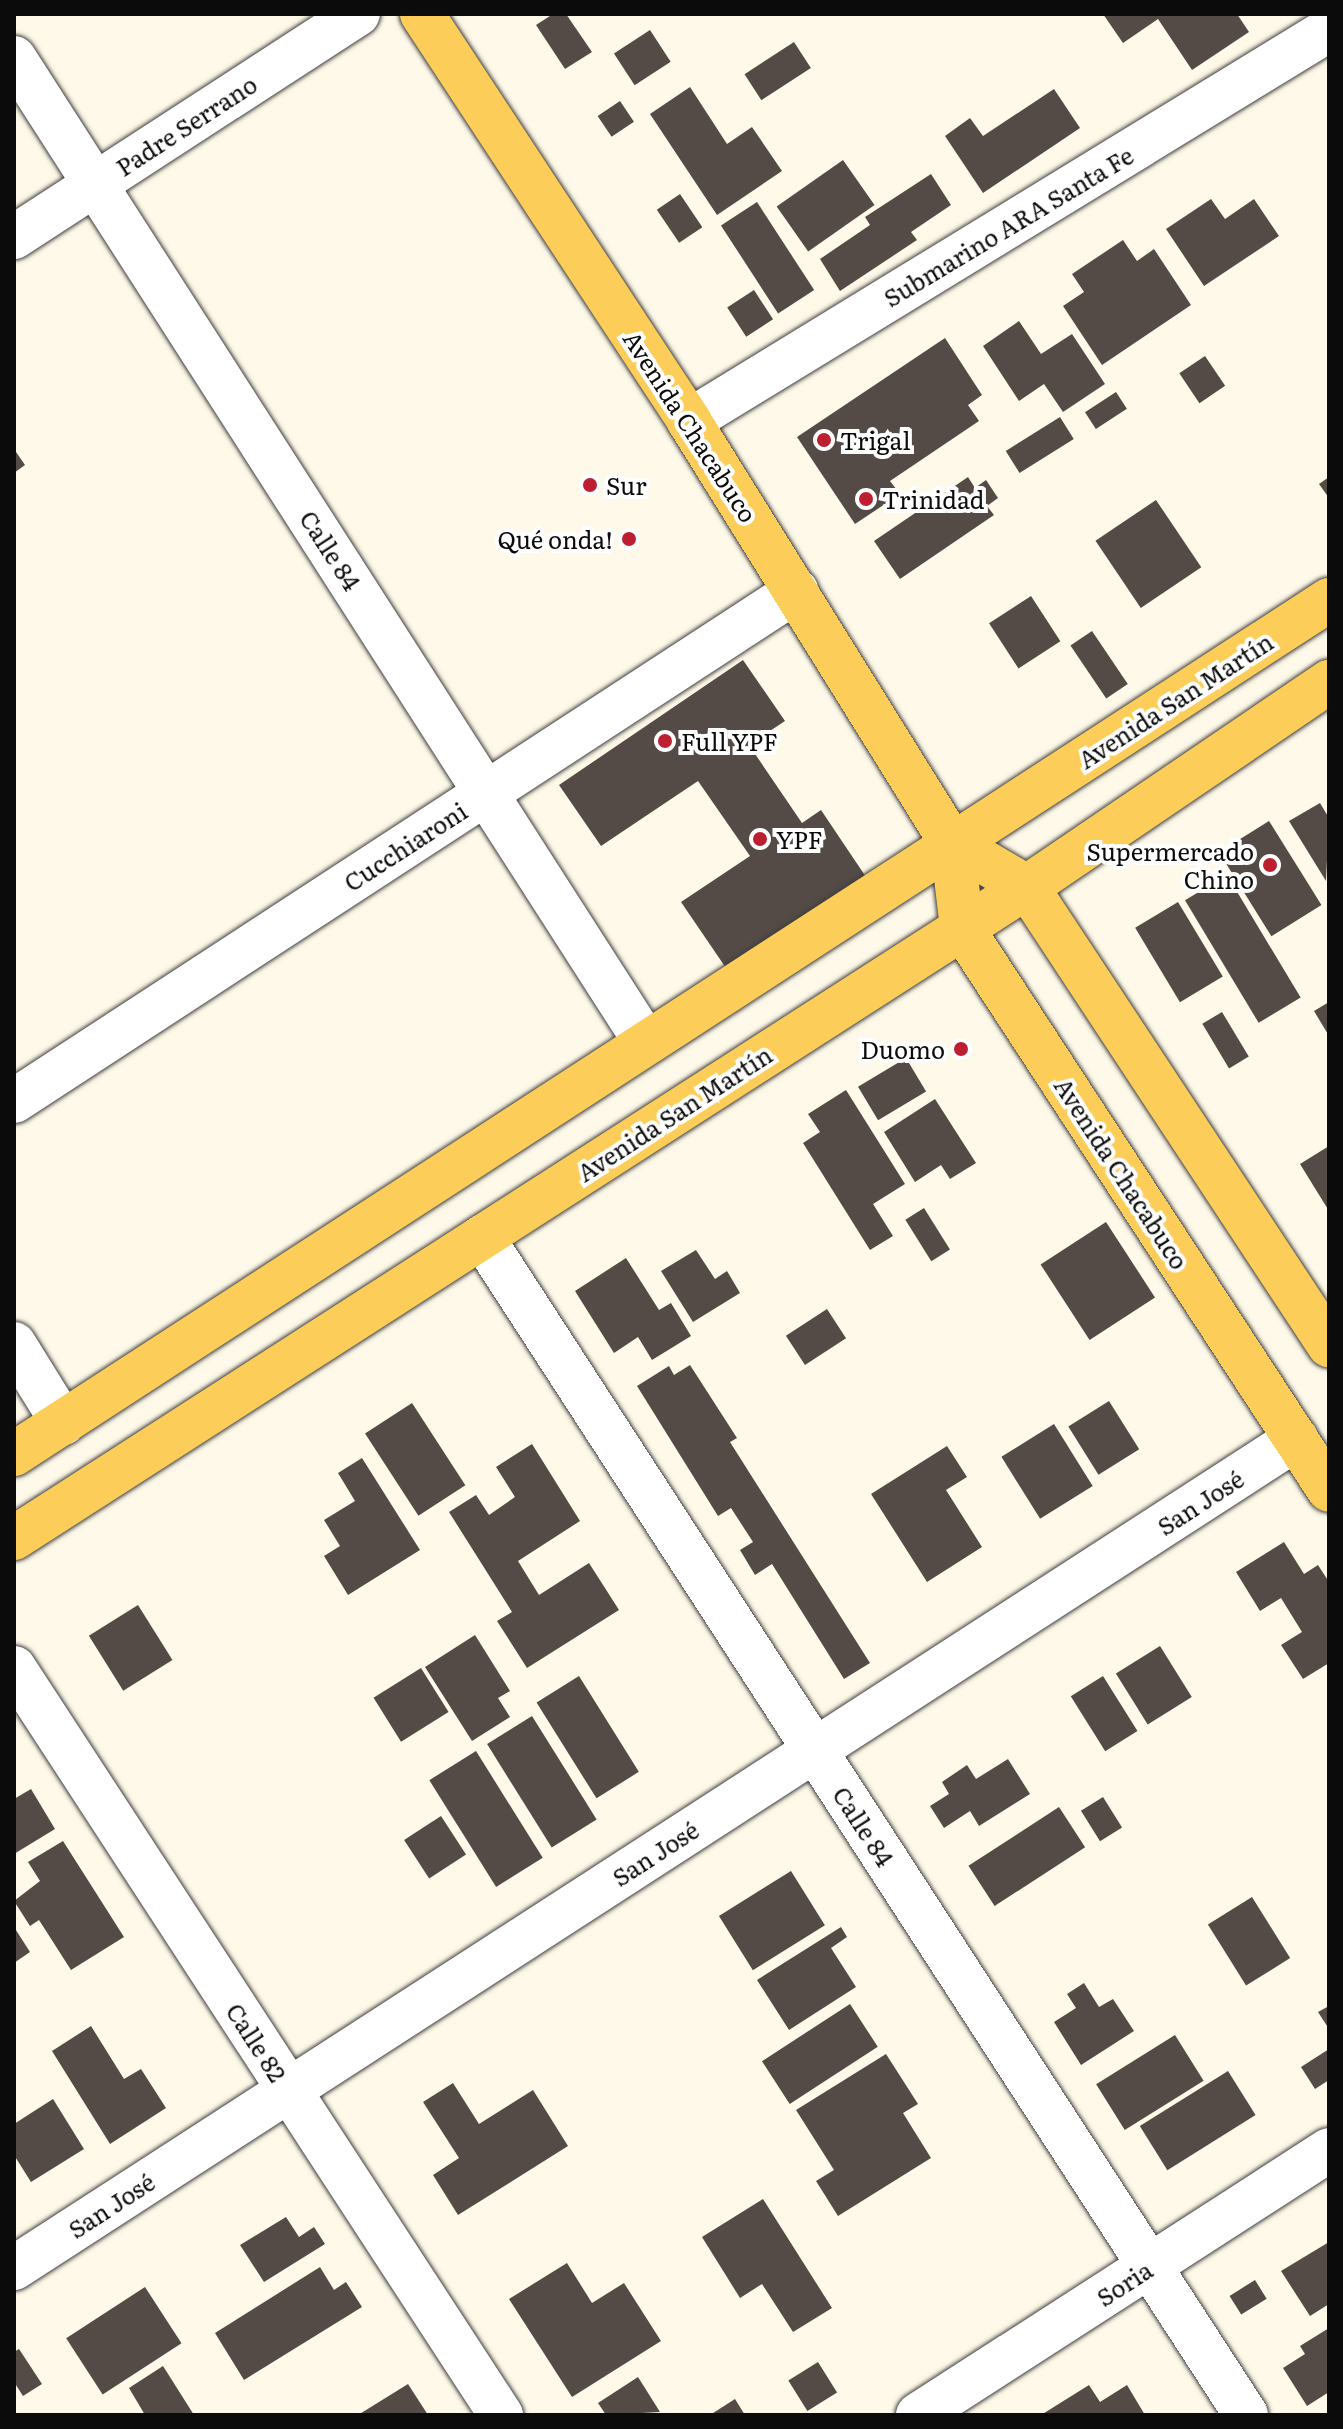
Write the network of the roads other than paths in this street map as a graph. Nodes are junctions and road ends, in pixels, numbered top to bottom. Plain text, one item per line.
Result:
1 (358, 14) edge
2 (422, 14) edge
3 (1324, 26) edge
4 (14, 58) edge
5 (95, 184) junction
6 (14, 237) edge
7 (689, 421) junction
8 (796, 591) junction
9 (1329, 600) edge
10 (1329, 682) edge
11 (488, 793) junction
12 (952, 843) junction
13 (1027, 887) junction
14 (962, 928) junction
15 (646, 1043) junction
16 (14, 1101) edge
17 (482, 1237) junction
18 (14, 1344) edge
19 (1329, 1345) edge
20 (63, 1423) junction
21 (1296, 1439) junction
22 (14, 1454) edge
23 (1329, 1490) edge
24 (14, 1538) edge
25 (14, 1668) edge
26 (815, 1750) junction
27 (288, 2089) junction
28 (1329, 2150) edge
29 (1150, 2266) junction
30 (14, 2268) edge
31 (501, 2415) edge
32 (918, 2415) edge
33 (1246, 2415) edge

1 - 5 street, Padre Serrano
2 - 7 main road, Avenida Chacabuco
3 - 7 street, Submarino ARA Santa Fe
4 - 5 street, Calle 84
5 - 6 street, Padre Serrano
5 - 11 street, Calle 84
7 - 8 main road, Avenida Chacabuco
8 - 11 street, Cucchiaroni
8 - 12 main road, Avenida Chacabuco
9 - 12 main road, Avenida San Martín
10 - 13 main road, Avenida San Martín
11 - 15 street, Calle 84
11 - 16 street, Cucchiaroni
12 - 13 main road, Avenida Chacabuco
12 - 14 main road, Avenida Chacabuco
12 - 15 main road, Avenida San Martín
13 - 14 main road, Avenida San Martín
13 - 19 main road, Avenida Chacabuco
14 - 17 main road, Avenida San Martín
14 - 21 main road, Avenida Chacabuco
15 - 20 main road, Avenida San Martín
17 - 24 main road, Avenida San Martín
17 - 26 street, Calle 84
18 - 20 street
20 - 22 main road, Avenida San Martín
21 - 23 main road, Avenida Chacabuco
21 - 26 street, San José
25 - 27 street, Calle 82
26 - 27 street, San José
26 - 29 street, Calle 84
27 - 30 street, San José
27 - 31 street, Calle 82
28 - 29 street, Soria
29 - 32 street, Soria
29 - 33 street, Calle 84

